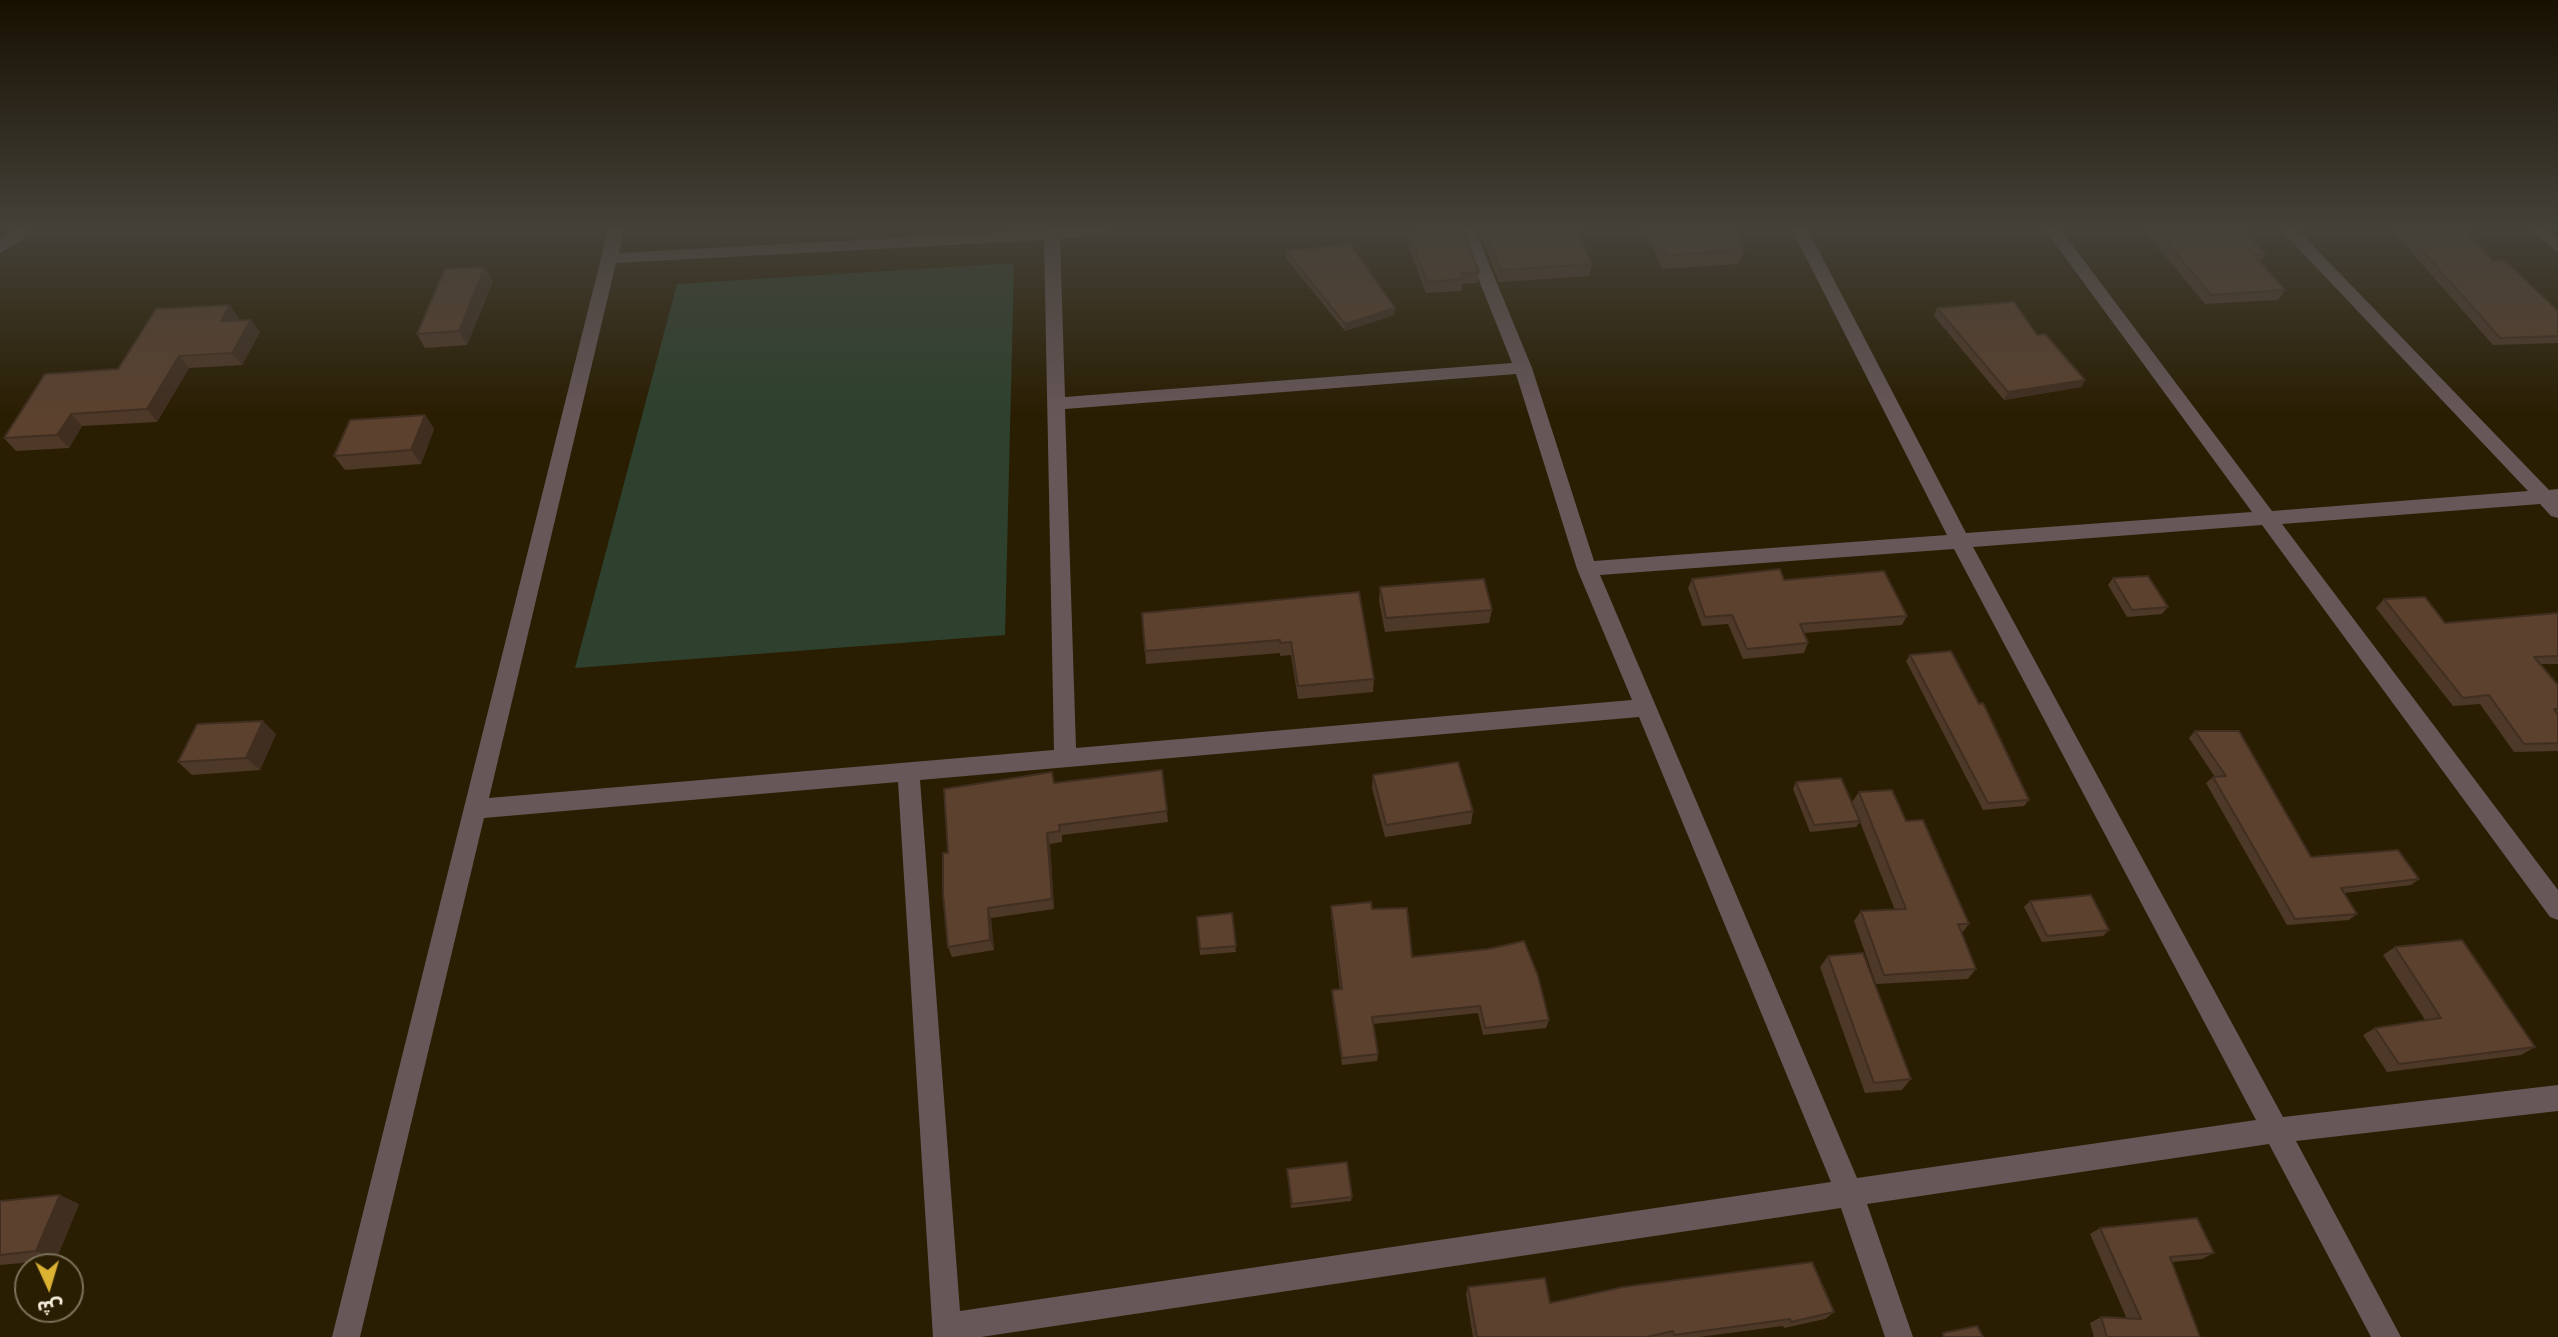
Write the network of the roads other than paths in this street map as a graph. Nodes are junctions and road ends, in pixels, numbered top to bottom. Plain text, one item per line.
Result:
1 (600, 292) edge
2 (1053, 292) edge
3 (1492, 292) edge
4 (1832, 292) edge
5 (2100, 292) edge
6 (2350, 292) edge
7 (1523, 368) junction
8 (1056, 404) junction
9 (2554, 501) edge
10 (2268, 517) junction
11 (1960, 541) junction
12 (1587, 569) junction
13 (1645, 708) junction
14 (1065, 758) junction
15 (908, 772) junction
16 (475, 809) junction
17 (2558, 909) edge
18 (2558, 1098) edge
19 (2276, 1130) junction
20 (1849, 1192) junction
21 (946, 1332) edge
22 (346, 1337) edge
23 (1899, 1337) edge
24 (2387, 1337) edge

1 - 16 street
2 - 8 street
3 - 7 street
4 - 11 street
5 - 10 street
6 - 9 street
7 - 8 street
7 - 12 street
8 - 14 street
9 - 10 street
10 - 11 street
10 - 17 street
11 - 12 street
11 - 19 street
12 - 13 street
13 - 14 street
13 - 20 street
14 - 15 street
15 - 16 street
15 - 21 street
16 - 22 street
18 - 19 street
19 - 20 street
19 - 24 street
20 - 21 street
20 - 23 street

